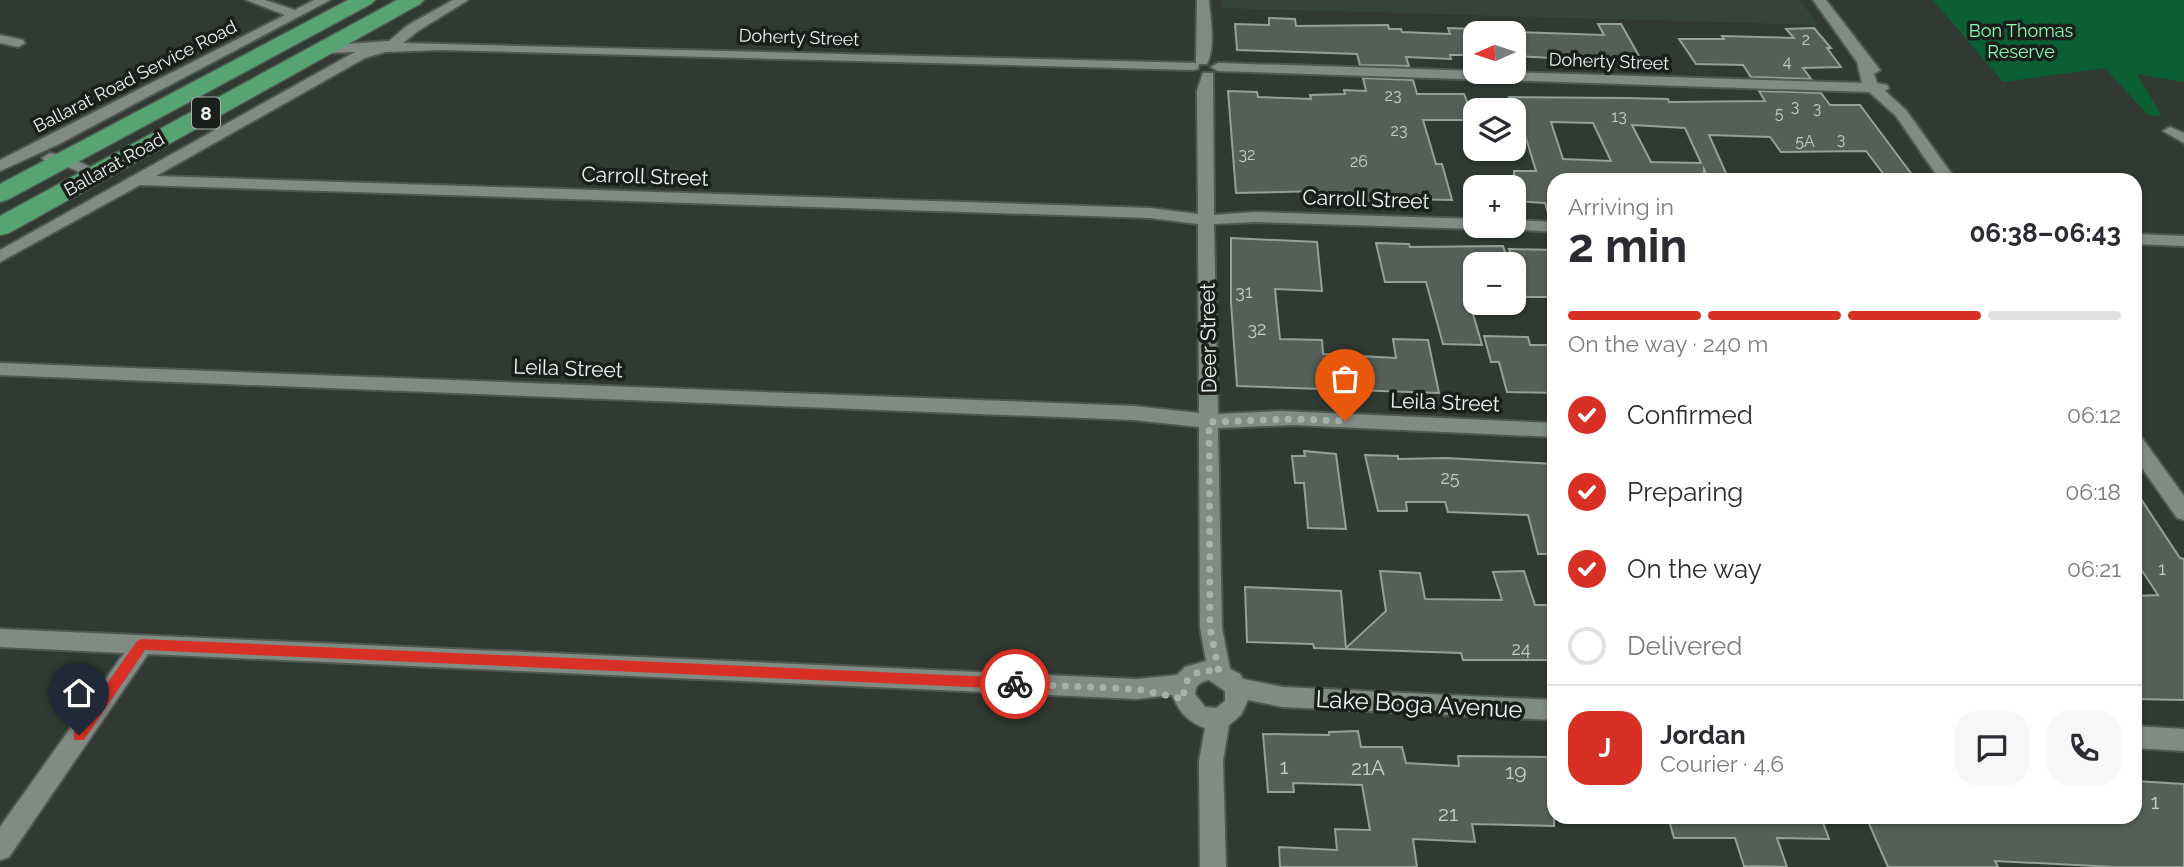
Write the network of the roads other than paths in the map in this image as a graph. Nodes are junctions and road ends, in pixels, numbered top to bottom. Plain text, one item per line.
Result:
1 (252, 0) edge
2 (324, 0) edge
3 (365, 0) edge
4 (462, 0) edge
5 (1203, 0) edge
6 (1819, 0) edge
7 (405, 4) edge
8 (296, 15) junction
9 (409, 32) junction
10 (0, 39) edge
11 (18, 43) dead end
12 (441, 46) junction
13 (323, 49) junction
14 (376, 49) junction
15 (1205, 71) junction
16 (1875, 87) junction
17 (2170, 131) dead end
18 (2184, 139) edge
19 (0, 153) edge
20 (22, 155) junction
21 (65, 160) junction
22 (0, 166) edge
23 (1943, 173) edge
24 (96, 174) junction
25 (138, 180) junction
26 (0, 194) edge
27 (1207, 215) junction
28 (1463, 224) edge
29 (1526, 226) edge
30 (0, 227) edge
31 (1547, 227) edge
32 (2142, 239) edge
33 (2184, 241) edge
34 (0, 257) edge
35 (0, 369) edge
36 (1209, 416) junction
37 (1547, 429) edge
38 (2142, 457) edge
39 (2184, 512) edge
40 (0, 638) edge
41 (142, 645) junction
42 (1210, 694) junction
43 (1547, 710) edge
44 (2142, 737) edge
45 (2184, 740) edge
46 (0, 848) edge
47 (1213, 867) edge

1 - 8 street
2 - 8 street, Ballarat Road Service Road
3 - 21 highway, Ballarat Road / 8
4 - 9 street
5 - 15 street, Deer Street
6 - 16 street
7 - 9 street
7 - 13 highway, Ballarat Road / 8
8 - 20 street, Ballarat Road Service Road
9 - 12 street, Doherty Street
9 - 14 street
10 - 11 street
12 - 14 street, Doherty Street
12 - 15 street, Doherty Street
13 - 14 street, Doherty Street
13 - 24 highway, Ballarat Road / 8
14 - 25 street
15 - 16 street, Doherty Street
15 - 27 street, Deer Street
16 - 23 street
17 - 18 street
19 - 20 street
20 - 21 street
20 - 22 street, Ballarat Road Service Road
21 - 24 street
21 - 26 highway, Ballarat Road / 8
24 - 30 highway, Ballarat Road / 8
25 - 27 street, Carroll Street
25 - 34 street
27 - 28 street, Carroll Street
27 - 36 street, Deer Street
29 - 31 street
32 - 33 street
35 - 36 street, Leila Street
36 - 37 street, Leila Street
36 - 42 street, Deer Street
38 - 39 street
40 - 41 street, Lake Boga Avenue
41 - 42 street, Lake Boga Avenue
41 - 46 street
42 - 43 street, Lake Boga Avenue
42 - 47 street, Deer Street
44 - 45 street

